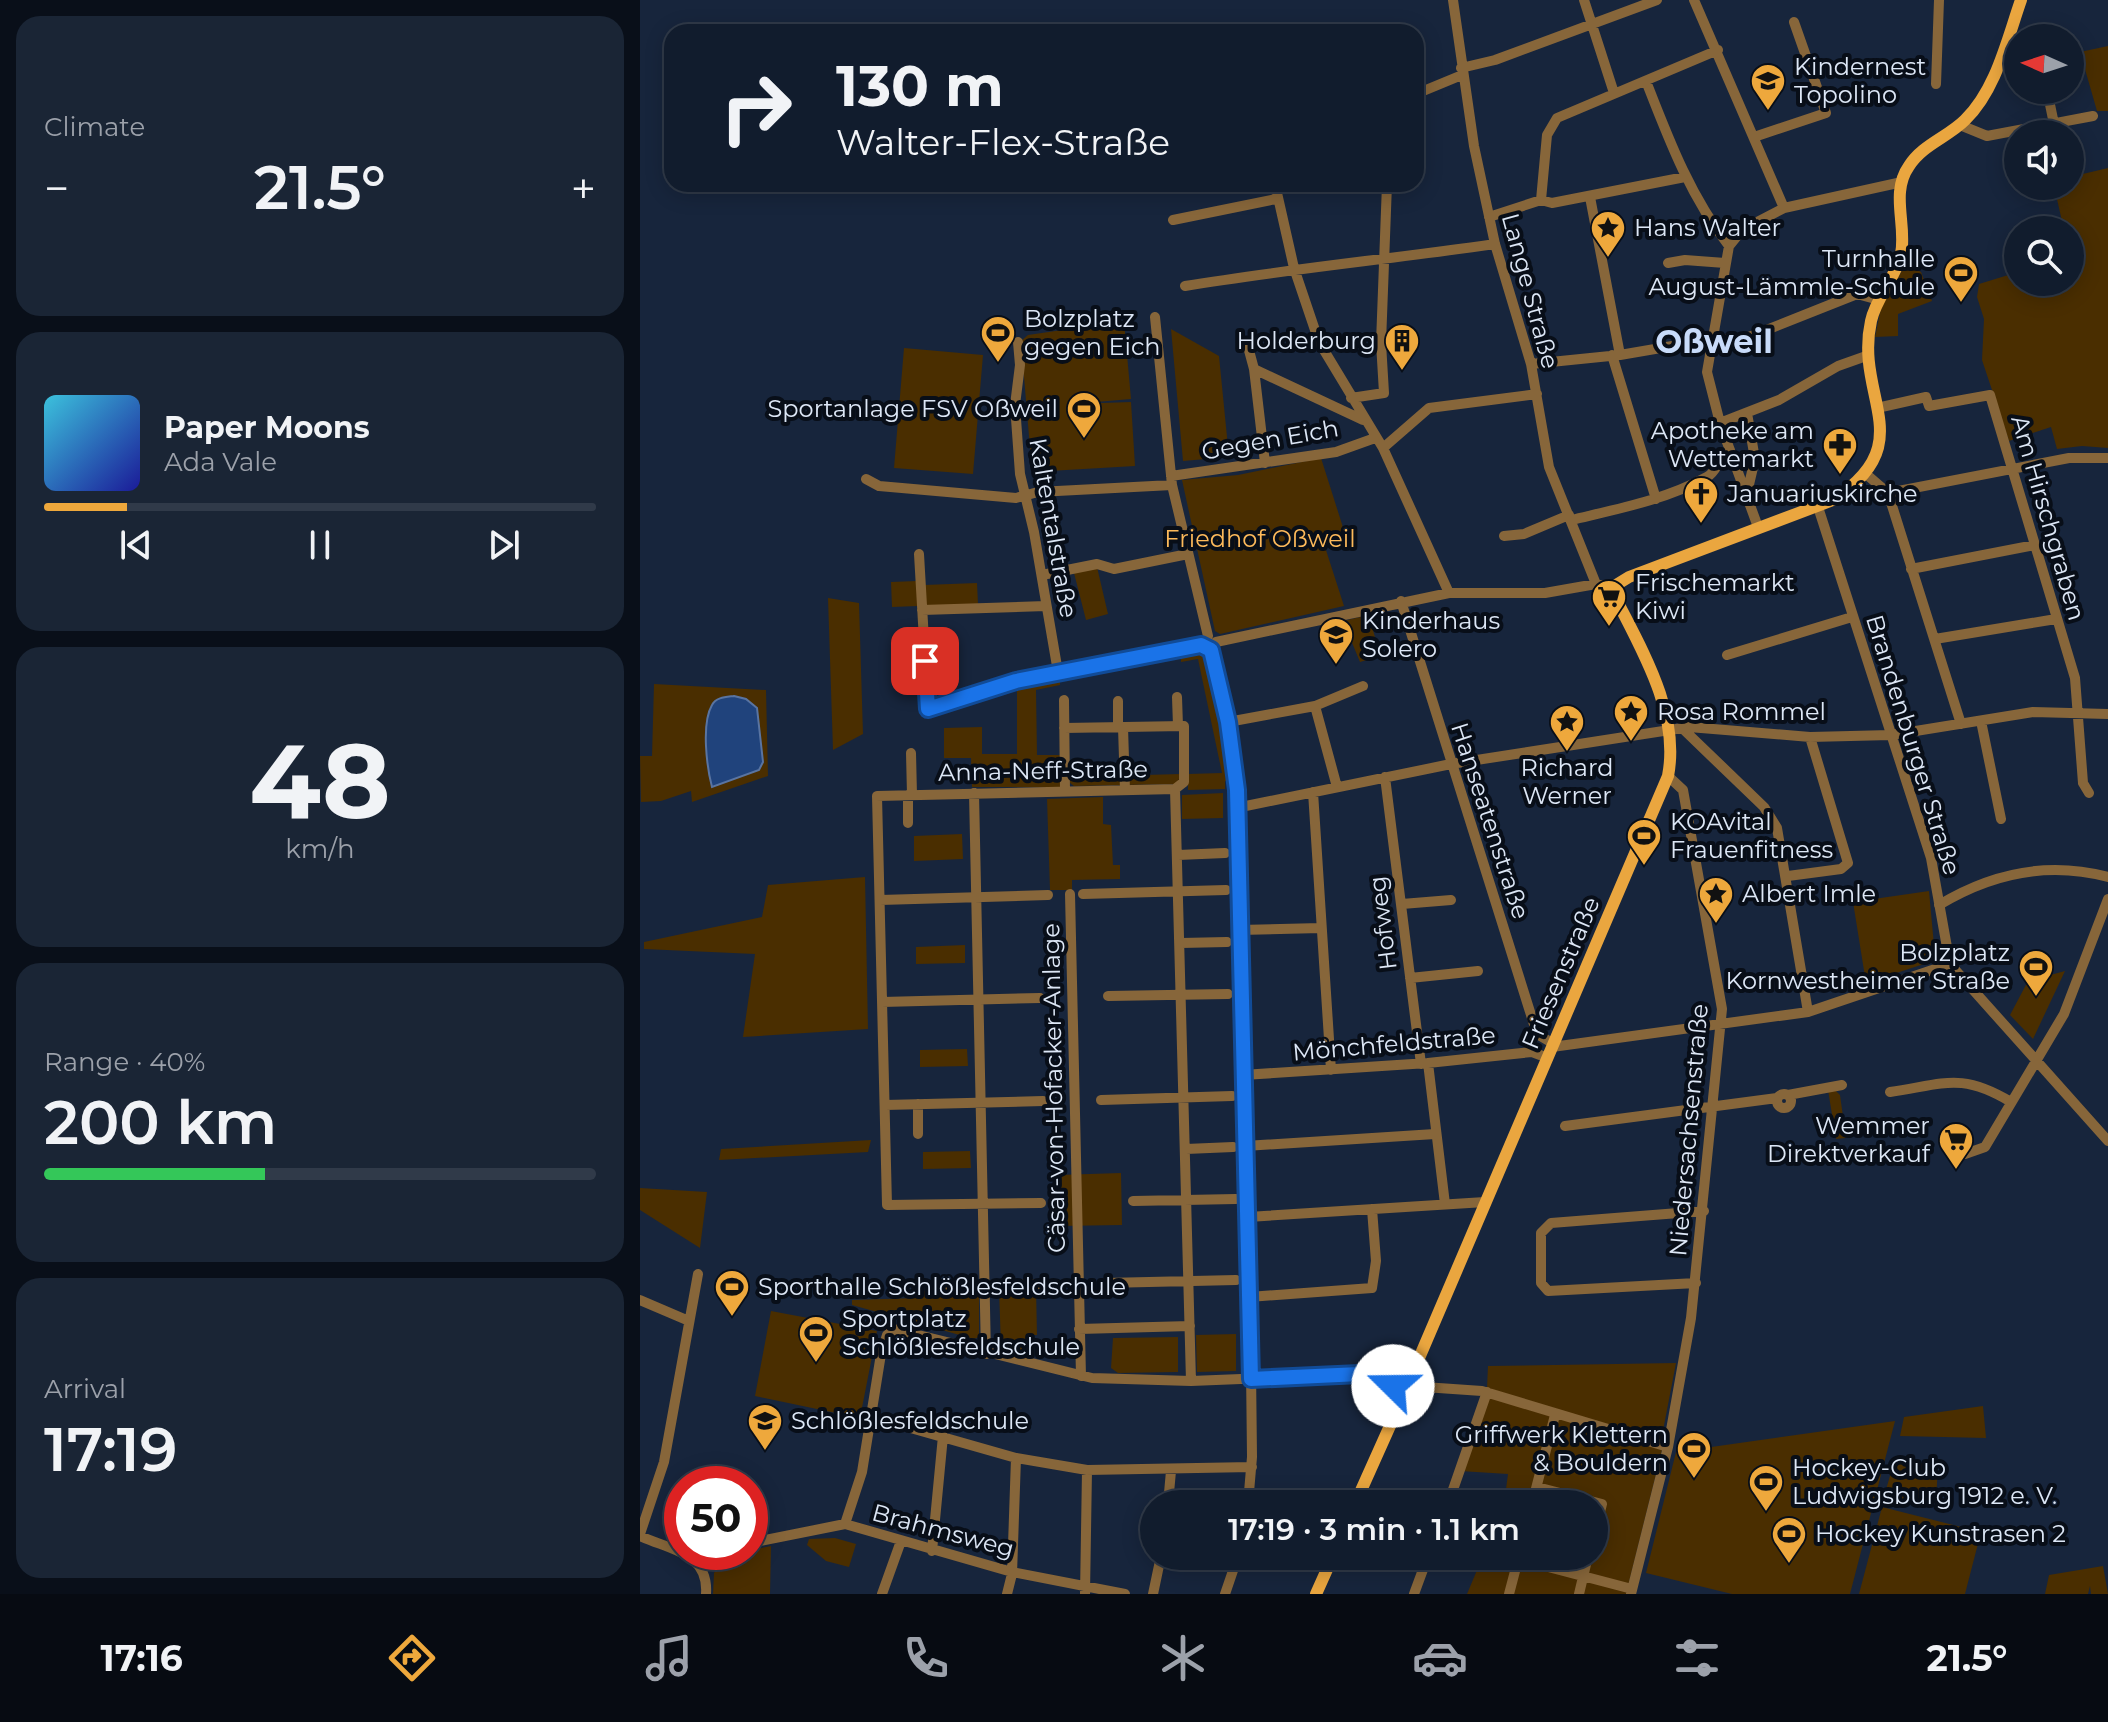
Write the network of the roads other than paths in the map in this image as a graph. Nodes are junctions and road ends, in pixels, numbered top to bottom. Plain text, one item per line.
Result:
1 (1453, 0) edge
2 (1584, 0) edge
3 (1657, 0) edge
4 (1694, 0) edge
5 (1939, 0) edge
6 (2021, 0) edge
7 (1794, 22) dead end
8 (1590, 27) junction
9 (1718, 50) junction
10 (1461, 72) junction
11 (1646, 81) junction
12 (1936, 84) dead end
13 (1424, 90) edge
14 (1614, 93) junction
15 (2093, 116) dead end
16 (2074, 120) edge
17 (1960, 125) junction
18 (2004, 133) edge
19 (1754, 137) junction
20 (1685, 177) junction
21 (1902, 182) junction
22 (1276, 192) edge
23 (1387, 192) edge
24 (1590, 197) junction
25 (1276, 199) junction
26 (1541, 200) junction
27 (1784, 208) junction
28 (1489, 217) junction
29 (1173, 220) dead end
30 (1495, 244) junction
31 (1729, 246) junction
32 (1385, 260) junction
33 (1668, 263) dead end
34 (1725, 263) junction
35 (1294, 268) junction
36 (1185, 286) dead end
37 (1879, 300) junction
38 (1155, 317) dead end
39 (1713, 339) junction
40 (1018, 342) dead end
41 (1247, 343) dead end
42 (1616, 355) junction
43 (1869, 355) junction
44 (1531, 364) junction
45 (1254, 369) junction
46 (1537, 394) junction
47 (1351, 398) junction
48 (1877, 408) junction
49 (1747, 413) junction
50 (1363, 420) junction
51 (1720, 423) junction
52 (1375, 438) junction
53 (1383, 448) junction
54 (1730, 450) junction
55 (2108, 458) edge
56 (1265, 463) junction
57 (2014, 468) junction
58 (1866, 474) junction
59 (866, 479) dead end
60 (1172, 481) junction
61 (1888, 493) junction
62 (1026, 495) junction
63 (1747, 495) junction
64 (1656, 499) junction
65 (1818, 507) junction
66 (1570, 518) junction
67 (1758, 527) junction
68 (1504, 536) dead end
69 (2035, 545) junction
70 (919, 554) dead end
71 (1188, 554) junction
72 (1911, 569) junction
73 (1042, 575) junction
74 (1596, 584) junction
75 (1615, 588) junction
76 (1449, 593) junction
77 (1401, 601) junction
78 (1046, 606) junction
79 (922, 610) junction
80 (1852, 617) junction
81 (2056, 619) junction
82 (1935, 639) junction
83 (1209, 643) junction
84 (1727, 655) dead end
85 (1058, 672) junction
86 (1363, 686) dead end
87 (1177, 697) dead end
88 (1064, 700) dead end
89 (1118, 701) dead end
90 (1315, 706) junction
91 (2078, 710) junction
92 (2108, 714) edge
93 (1981, 721) junction
94 (1228, 722) junction
95 (1961, 724) junction
96 (1178, 726) junction
97 (1120, 727) junction
98 (1064, 728) junction
99 (1682, 728) junction
100 (1668, 731) junction
101 (1891, 735) junction
102 (1810, 737) junction
103 (911, 753) dead end
104 (1451, 764) junction
105 (1668, 776) junction
106 (1385, 777) junction
107 (1337, 787) junction
108 (1175, 789) junction
109 (1125, 790) junction
110 (1065, 791) junction
111 (1313, 792) junction
112 (974, 793) junction
113 (2089, 793) dead end
114 (910, 795) junction
115 (1236, 808) junction
116 (2001, 819) dead end
117 (908, 823) dead end
118 (1225, 853) dead end
119 (1178, 855) junction
120 (1788, 876) junction
121 (2108, 877) edge
122 (1226, 890) dead end
123 (1179, 891) junction
124 (1070, 894) dead end
125 (1083, 894) dead end
126 (1048, 895) dead end
127 (976, 897) junction
128 (2108, 899) edge
129 (880, 900) junction
130 (1451, 900) dead end
131 (1402, 904) junction
132 (1939, 905) junction
133 (1321, 928) junction
134 (1239, 930) junction
135 (1227, 942) dead end
136 (1181, 943) junction
137 (1950, 964) junction
138 (1478, 971) dead end
139 (1410, 978) junction
140 (1228, 994) dead end
141 (1182, 995) junction
142 (1108, 996) dead end
143 (1040, 998) dead end
144 (979, 999) junction
145 (882, 1002) junction
146 (1808, 1012) junction
147 (1721, 1026) junction
148 (1551, 1050) junction
149 (1424, 1063) junction
150 (2035, 1063) junction
151 (1331, 1070) junction
152 (1243, 1075) junction
153 (1842, 1085) dead end
154 (1890, 1092) dead end
155 (1232, 1096) dead end
156 (1184, 1097) junction
157 (1101, 1100) dead end
158 (1043, 1101) dead end
159 (2011, 1102) junction
160 (981, 1103) junction
161 (918, 1104) junction
162 (1714, 1104) junction
163 (885, 1105) junction
164 (1565, 1126) dead end
165 (918, 1134) dead end
166 (1435, 1134) junction
167 (2108, 1141) edge
168 (1245, 1146) junction
169 (1233, 1147) dead end
170 (1186, 1149) junction
171 (1965, 1154) dead end
172 (1236, 1199) dead end
173 (1187, 1200) junction
174 (1133, 1201) dead end
175 (1485, 1202) junction
176 (1041, 1203) dead end
177 (983, 1204) junction
178 (1445, 1204) junction
179 (1372, 1209) junction
180 (1704, 1211) junction
181 (1248, 1217) junction
182 (698, 1274) dead end
183 (1236, 1280) dead end
184 (1189, 1281) junction
185 (1105, 1283) dead end
186 (1696, 1283) junction
187 (1046, 1284) dead end
188 (985, 1286) junction
189 (932, 1287) dead end
190 (1249, 1297) junction
191 (640, 1300) edge
192 (689, 1321) junction
193 (1190, 1326) junction
194 (1079, 1329) junction
195 (986, 1354) junction
196 (1414, 1370) junction
197 (1081, 1376) junction
198 (1251, 1379) junction
199 (1395, 1379) junction
200 (1191, 1381) junction
201 (1424, 1387) junction
202 (1484, 1391) junction
203 (1402, 1399) junction
204 (1555, 1415) junction
205 (872, 1417) junction
206 (943, 1436) junction
207 (1668, 1447) junction
208 (1016, 1458) junction
209 (1252, 1467) junction
210 (1087, 1470) junction
211 (1171, 1471) junction
212 (1537, 1487) junction
213 (1169, 1490) edge
214 (1250, 1490) edge
215 (1361, 1490) edge
216 (1453, 1490) edge
217 (1536, 1490) edge
218 (1548, 1490) edge
219 (845, 1524) junction
220 (640, 1535) edge
221 (768, 1539) edge
222 (901, 1541) junction
223 (664, 1546) edge
224 (932, 1551) junction
225 (704, 1570) edge
226 (1158, 1570) edge
227 (1233, 1570) edge
228 (1327, 1570) edge
229 (1423, 1570) edge
230 (1515, 1570) edge
231 (1561, 1570) edge
232 (1584, 1570) edge
233 (1012, 1572) junction
234 (1583, 1576) junction
235 (1086, 1589) edge
236 (1631, 1591) edge
237 (706, 1594) edge
238 (882, 1594) edge
239 (1007, 1594) edge
240 (1125, 1594) edge
241 (1153, 1594) edge
242 (1225, 1594) edge
243 (1316, 1594) edge
244 (1414, 1594) edge
245 (1509, 1594) edge
246 (1579, 1594) edge

1 - 10 street, Lange Straße
2 - 8 street
3 - 8 street
4 - 9 street
5 - 12 street
6 - 17 main road
7 - 19 street
8 - 10 street
8 - 14 street
9 - 11 street
9 - 19 street
10 - 13 street
10 - 28 street, Lange Straße
11 - 14 street
11 - 20 street
14 - 26 street
15 - 16 street
17 - 18 street
17 - 21 main road
19 - 27 street
20 - 24 street
20 - 31 street
21 - 27 street
21 - 37 main road
22 - 25 street
23 - 32 street
24 - 26 street
24 - 42 street
25 - 29 street
25 - 35 street
26 - 28 street
27 - 31 street
28 - 30 street, Lange Straße
30 - 32 street
30 - 44 street, Lange Straße
31 - 34 street
32 - 35 street
32 - 47 street
33 - 34 street
34 - 39 street
35 - 36 street
35 - 47 street
37 - 39 street
37 - 43 main road
38 - 60 street
39 - 42 street
39 - 51 street
40 - 62 street, Kaltentalstraße
41 - 45 street
42 - 44 street
42 - 64 street
43 - 48 main road
43 - 49 street
44 - 46 street, Lange Straße
45 - 50 street
45 - 56 street
46 - 53 street
46 - 66 street, Lange Straße
47 - 50 street
48 - 57 street, Am Hirschgraben
48 - 58 main road
49 - 51 street
49 - 63 street
50 - 52 street
51 - 54 street
52 - 53 street
52 - 56 street, Gegen Eich
53 - 76 street
54 - 63 street
54 - 64 street
55 - 57 street
56 - 60 street, Gegen Eich
57 - 61 street
57 - 69 street, Am Hirschgraben
58 - 61 street
58 - 65 main road
59 - 62 street, Gegen Eich
60 - 62 street, Gegen Eich
60 - 71 street
61 - 72 street
62 - 73 street, Kaltentalstraße
63 - 67 street
64 - 66 street
65 - 67 main road
65 - 80 street, Brandenburger Straße
66 - 68 street
66 - 74 street, Lange Straße
67 - 75 main road
69 - 72 street
69 - 81 street, Am Hirschgraben
70 - 79 street
71 - 73 street
71 - 83 street
72 - 82 street
73 - 78 street, Kaltentalstraße
74 - 75 street
74 - 76 street
75 - 100 main road, Friesenstraße
76 - 77 street
77 - 83 street
77 - 104 street, Hanseatenstraße
78 - 79 street
78 - 85 street, Kaltentalstraße
79 - 85 street
80 - 84 street
80 - 101 street, Brandenburger Straße
81 - 82 street
81 - 91 street, Am Hirschgraben
82 - 95 street
83 - 85 street
83 - 94 street
86 - 90 street
87 - 96 street
88 - 98 street
89 - 97 street
90 - 94 street
90 - 107 street
91 - 92 street
91 - 93 street
91 - 113 street, Am Hirschgraben
93 - 95 street
93 - 116 street
94 - 115 street
95 - 101 street
96 - 97 street
96 - 108 street
97 - 98 street
97 - 109 street
98 - 110 street
99 - 100 street
99 - 102 street
99 - 120 street
100 - 104 street
100 - 105 main road, Friesenstraße
101 - 102 street
101 - 132 street, Brandenburger Straße
102 - 120 street
103 - 114 street, Anna-Neff-Straße
104 - 106 street
104 - 148 street, Hanseatenstraße
105 - 147 street, Niedersachsenstraße
105 - 148 main road, Friesenstraße
106 - 107 street
106 - 131 street, Hofweg
107 - 111 street
108 - 109 street, Anna-Neff-Straße
108 - 119 street
109 - 110 street, Anna-Neff-Straße
110 - 112 street, Anna-Neff-Straße
111 - 115 street
111 - 133 street
112 - 114 street, Anna-Neff-Straße
112 - 127 street
114 - 117 street, Anna-Neff-Straße
114 - 129 street, Anna-Neff-Straße
115 - 134 street
118 - 119 street
119 - 123 street
120 - 146 street
121 - 132 street
122 - 123 street
123 - 125 street
123 - 136 street
124 - 194 street, Cäsar-von-Hofacker-Anlage
126 - 127 street
127 - 129 street
127 - 144 street
128 - 150 street
129 - 145 street
130 - 131 street
131 - 139 street, Hofweg
132 - 137 street, Brandenburger Straße
133 - 134 street
133 - 151 street
134 - 152 street
135 - 136 street
136 - 141 street
137 - 146 street, Mönchfeldstraße
137 - 150 street
138 - 139 street
139 - 149 street, Hofweg
140 - 141 street
141 - 142 street
141 - 156 street
143 - 144 street
144 - 145 street
144 - 160 street
145 - 163 street
146 - 147 street, Mönchfeldstraße
147 - 148 street, Mönchfeldstraße
147 - 162 street, Niedersachsenstraße
148 - 149 street, Mönchfeldstraße
148 - 175 main road, Friesenstraße
149 - 151 street, Mönchfeldstraße
149 - 166 street, Hofweg
150 - 159 street
150 - 167 street
151 - 152 street, Mönchfeldstraße
152 - 168 street
153 - 162 street
154 - 159 street
155 - 156 street
156 - 157 street
156 - 170 street
158 - 160 street
159 - 171 street
160 - 161 street
160 - 177 street
161 - 163 street
161 - 165 street
162 - 164 street
162 - 180 street, Niedersachsenstraße
163 - 177 street
166 - 168 street
166 - 178 street, Hofweg
168 - 181 street
169 - 170 street
170 - 173 street
172 - 173 street
173 - 174 street
173 - 184 street
175 - 178 street
175 - 196 main road, Friesenstraße
176 - 177 street
177 - 188 street
178 - 179 street
179 - 181 street
179 - 190 street
180 - 186 street, Niedersachsenstraße
180 - 186 street
181 - 190 street
182 - 192 street
183 - 184 street
184 - 185 street
184 - 193 street
186 - 207 street, Niedersachsenstraße
187 - 188 street
188 - 189 street
188 - 195 street
190 - 198 street
191 - 192 street
192 - 220 street
193 - 194 street
193 - 200 street
194 - 197 street, Cäsar-von-Hofacker-Anlage
195 - 197 street
195 - 205 street
196 - 199 main road
196 - 201 main road
197 - 200 street
198 - 199 street
198 - 200 street
198 - 209 street
199 - 203 main road
201 - 202 street
201 - 203 main road
202 - 204 street
202 - 216 street
203 - 215 main road
204 - 207 street
204 - 212 street
205 - 206 street
205 - 219 street
206 - 208 street
206 - 224 street
207 - 236 street, Niedersachsenstraße
208 - 210 street
208 - 233 street
209 - 211 street
209 - 214 street
210 - 211 street
210 - 235 street
211 - 213 street
212 - 217 street
212 - 218 street
219 - 221 street, Brahmsweg
219 - 222 street, Brahmsweg
220 - 223 street
222 - 224 street, Brahmsweg
222 - 238 street
224 - 233 street, Brahmsweg
225 - 237 street
226 - 241 street
227 - 242 street
228 - 243 main road
229 - 244 street
230 - 245 street
231 - 234 street
232 - 234 street
233 - 235 street, Brahmsweg
233 - 239 street
234 - 236 street
234 - 246 street
235 - 240 street, Brahmsweg

